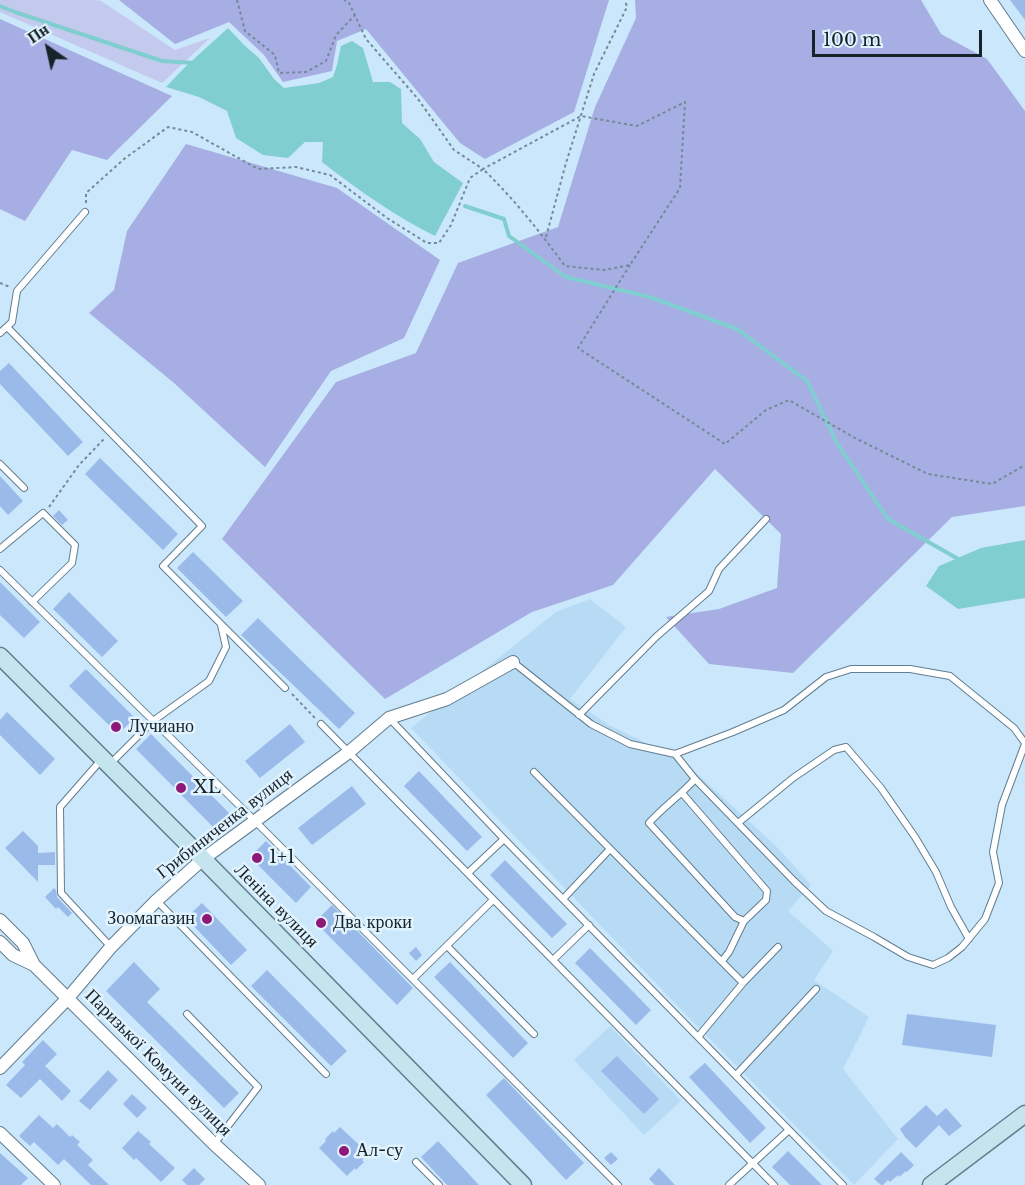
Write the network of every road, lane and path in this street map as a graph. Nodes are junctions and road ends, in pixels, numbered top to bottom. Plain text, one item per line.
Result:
1 (237, 0) edge
2 (344, 0) edge
3 (625, 0) edge
4 (990, 0) edge
5 (355, 15) junction
6 (1025, 51) edge
7 (581, 116) junction
8 (483, 169) junction
9 (85, 212) joint
10 (545, 239) junction
11 (630, 265) junction
12 (7, 327) junction
13 (0, 333) edge
14 (111, 433) junction
15 (0, 464) edge
16 (1025, 465) edge
17 (24, 488) dead end
18 (43, 513) junction
19 (766, 519) dead end
20 (0, 549) edge
21 (0, 570) edge
22 (32, 602) junction
23 (221, 624) junction
24 (0, 656) edge
25 (513, 662) joint
26 (285, 688) joint
27 (579, 715) junction
28 (389, 718) junction
29 (153, 721) junction
30 (321, 724) joint
31 (1025, 744) edge
32 (349, 752) junction
33 (675, 754) junction
34 (105, 762) junction
35 (534, 772) dead end
36 (695, 779) junction
37 (682, 793) junction
38 (255, 821) junction
39 (738, 823) junction
40 (504, 838) junction
41 (610, 849) junction
42 (203, 859) junction
43 (468, 873) junction
44 (563, 899) junction
45 (494, 900) junction
46 (156, 901) junction
47 (0, 920) edge
48 (744, 921) junction
49 (589, 925) junction
50 (969, 939) junction
51 (0, 942) edge
52 (447, 946) junction
53 (111, 947) junction
54 (778, 947) dead end
55 (553, 960) junction
56 (722, 962) junction
57 (34, 965) junction
58 (413, 979) junction
59 (743, 982) junction
60 (816, 989) dead end
61 (68, 998) junction
62 (187, 1014) dead end
63 (534, 1034) dead end
64 (698, 1037) junction
65 (0, 1068) edge
66 (326, 1074) dead end
67 (736, 1076) junction
68 (1025, 1114) edge
69 (789, 1130) junction
70 (0, 1133) edge
71 (214, 1144) junction
72 (416, 1162) dead end
73 (752, 1163) junction
74 (54, 1185) edge
75 (258, 1185) edge
76 (439, 1185) edge
77 (523, 1185) edge
78 (618, 1185) edge
79 (729, 1185) edge
80 (774, 1185) edge
81 (843, 1185) edge
82 (931, 1185) edge

1 - 5 path
2 - 5 path
3 - 7 path
4 - 6 street
5 - 8 path
7 - 8 path
7 - 10 path
7 - 11 path
8 - 9 path
8 - 10 path
9 - 12 lane
10 - 11 path
11 - 16 path
12 - 13 lane
12 - 14 lane
14 - 18 path
14 - 23 lane
15 - 17 lane
18 - 20 lane
18 - 22 lane
19 - 27 lane
21 - 22 lane
22 - 29 lane
23 - 26 lane
23 - 29 lane
24 - 34 main road, Леніна вулиця
25 - 27 lane
25 - 28 street, Грибиниченка вулиця
26 - 30 path
27 - 33 lane
28 - 32 street, Грибиниченка вулиця
28 - 40 lane
29 - 34 lane
29 - 38 lane
30 - 32 lane
31 - 33 lane
31 - 50 lane
32 - 38 street, Грибиниченка вулиця
32 - 43 lane
33 - 36 lane
34 - 42 main road, Леніна вулиця
34 - 53 lane
35 - 41 lane
36 - 37 lane
36 - 39 lane
37 - 48 lane
37 - 48 lane
38 - 42 street, Грибиниченка вулиця
38 - 58 lane
39 - 50 lane
39 - 50 lane
40 - 43 lane
40 - 44 lane
41 - 44 lane
41 - 56 lane
42 - 46 street, Грибиниченка вулиця
42 - 77 main road, Леніна вулиця
43 - 45 lane
44 - 49 lane
45 - 52 lane
45 - 55 lane
46 - 53 street, Грибиниченка вулиця
46 - 66 lane
47 - 57 street, Паризької Комуни вулиця
48 - 56 lane
49 - 55 lane
49 - 64 lane
51 - 57 street, Паризької Комуни вулиця
52 - 58 lane
52 - 63 lane
53 - 61 street, Грибиниченка вулиця
54 - 59 lane
55 - 73 lane
56 - 59 lane
57 - 61 street, Паризької Комуни вулиця
58 - 78 lane
59 - 64 lane
60 - 67 lane
61 - 65 street, Грибиниченка вулиця
61 - 71 street, Паризької Комуни вулиця
62 - 71 lane
64 - 67 lane
67 - 69 lane
68 - 82 main road
69 - 73 lane
69 - 81 lane
70 - 74 street
71 - 75 street, Паризької Комуни вулиця
72 - 76 lane
73 - 79 lane
73 - 80 lane

